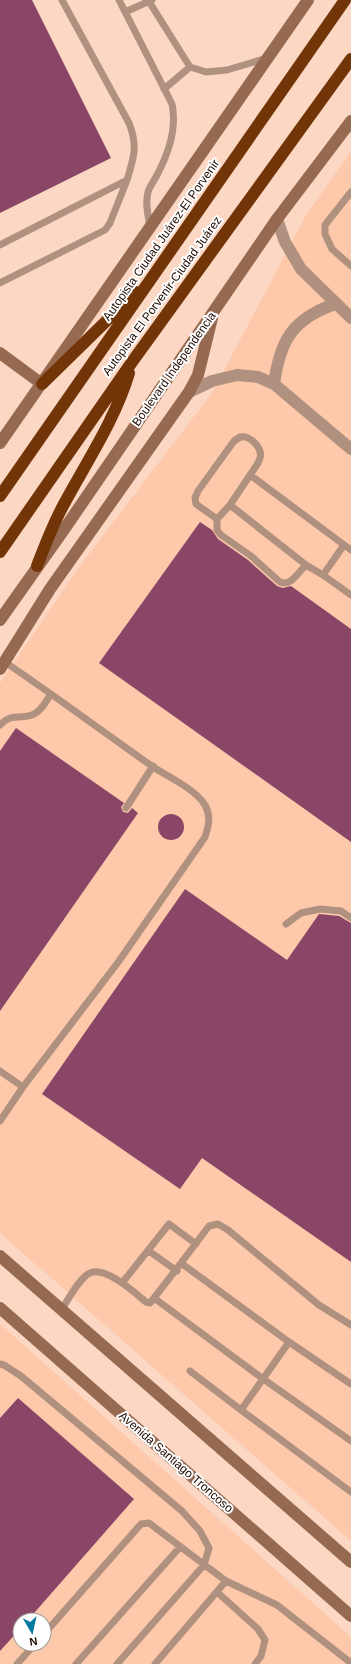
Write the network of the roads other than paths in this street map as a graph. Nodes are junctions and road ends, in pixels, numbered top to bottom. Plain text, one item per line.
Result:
1 (62, 0) edge
2 (119, 0) edge
3 (308, 0) edge
4 (336, 0) edge
5 (345, 0) edge
6 (150, 1) edge
7 (126, 12) junction
8 (314, 44) junction
9 (269, 57) junction
10 (351, 59) edge
11 (190, 67) junction
12 (164, 89) junction
13 (351, 120) edge
14 (128, 180) junction
15 (351, 192) edge
16 (277, 219) junction
17 (150, 226) junction
18 (0, 245) edge
19 (351, 266) edge
20 (158, 270) junction
21 (0, 283) edge
22 (335, 304) junction
23 (214, 311) junction
24 (351, 318) edge
25 (0, 352) edge
26 (132, 362) junction
27 (42, 384) junction
28 (274, 384) junction
29 (189, 392) junction
30 (0, 443) edge
31 (351, 448) edge
32 (250, 475) junction
33 (0, 496) edge
34 (230, 505) junction
35 (217, 519) junction
36 (344, 545) junction
37 (351, 550) edge
38 (0, 552) edge
39 (306, 565) junction
40 (37, 566) junction
41 (323, 575) junction
42 (351, 595) edge
43 (0, 620) edge
44 (2, 665) edge
45 (51, 694) junction
46 (0, 726) edge
47 (153, 766) junction
48 (126, 808) dead end
49 (351, 918) edge
50 (286, 924) dead end
51 (0, 1071) edge
52 (23, 1087) junction
53 (0, 1121) edge
54 (196, 1244) junction
55 (148, 1251) junction
56 (0, 1256) edge
57 (181, 1263) junction
58 (177, 1271) junction
59 (122, 1283) junction
60 (154, 1298) junction
61 (0, 1308) edge
62 (62, 1309) junction
63 (351, 1325) edge
64 (289, 1342) junction
65 (0, 1364) edge
66 (190, 1371) dead end
67 (262, 1378) junction
68 (351, 1384) edge
69 (241, 1410) junction
70 (351, 1441) edge
71 (351, 1492) edge
72 (180, 1547) junction
73 (351, 1562) edge
74 (204, 1565) junction
75 (226, 1581) junction
76 (217, 1592) junction
77 (351, 1616) edge
78 (52, 1625) edge
79 (28, 1652) edge
80 (351, 1663) edge
81 (17, 1664) edge
82 (76, 1664) edge
83 (117, 1664) edge
84 (155, 1664) edge
85 (255, 1664) edge

1 - 14 lane
2 - 7 lane
3 - 9 main road
4 - 8 highway
5 - 8 highway, Autopista Ciudad Juárez-El Porvenir
6 - 7 lane
6 - 11 lane
7 - 12 lane
8 - 20 highway, Autopista Ciudad Juárez-El Porvenir
9 - 11 lane
9 - 17 main road
10 - 26 highway, Autopista El Porvenir-Ciudad Juárez
11 - 12 lane
12 - 17 lane
13 - 16 main road, Boulevard Independencia
14 - 18 lane
14 - 21 lane
15 - 19 lane
16 - 22 street
16 - 23 main road, Boulevard Independencia
17 - 27 main road
20 - 27 highway
20 - 33 highway, Autopista Ciudad Juárez-El Porvenir
22 - 24 street
22 - 28 street
23 - 29 main road
23 - 40 main road, Boulevard Independencia
25 - 27 main road
26 - 38 highway, Autopista El Porvenir-Ciudad Juárez
26 - 40 highway
27 - 30 main road
28 - 29 street
28 - 31 street
29 - 44 main road
32 - 34 lane
32 - 35 lane
32 - 36 lane
34 - 35 lane
34 - 39 lane
35 - 39 lane
36 - 37 lane
36 - 41 lane
39 - 41 lane
40 - 43 main road, Boulevard Independencia
41 - 42 lane
44 - 45 lane
45 - 46 lane
45 - 47 lane
47 - 48 lane
47 - 52 lane
49 - 50 lane
51 - 52 lane
52 - 53 lane
54 - 55 lane
54 - 57 lane
54 - 63 lane
55 - 58 lane
55 - 59 lane
56 - 62 main road
57 - 58 lane
57 - 64 lane
58 - 60 lane
59 - 60 lane
59 - 62 lane
60 - 67 lane
61 - 77 main road, Avenida Santiago Troncoso
62 - 73 main road
64 - 67 lane
64 - 68 lane
65 - 74 lane
66 - 69 lane
67 - 69 lane
67 - 70 lane
69 - 71 lane
72 - 74 lane
72 - 78 lane
72 - 82 lane
74 - 75 lane
74 - 83 lane
75 - 76 lane
75 - 80 lane
76 - 84 lane
76 - 85 lane
79 - 81 lane

